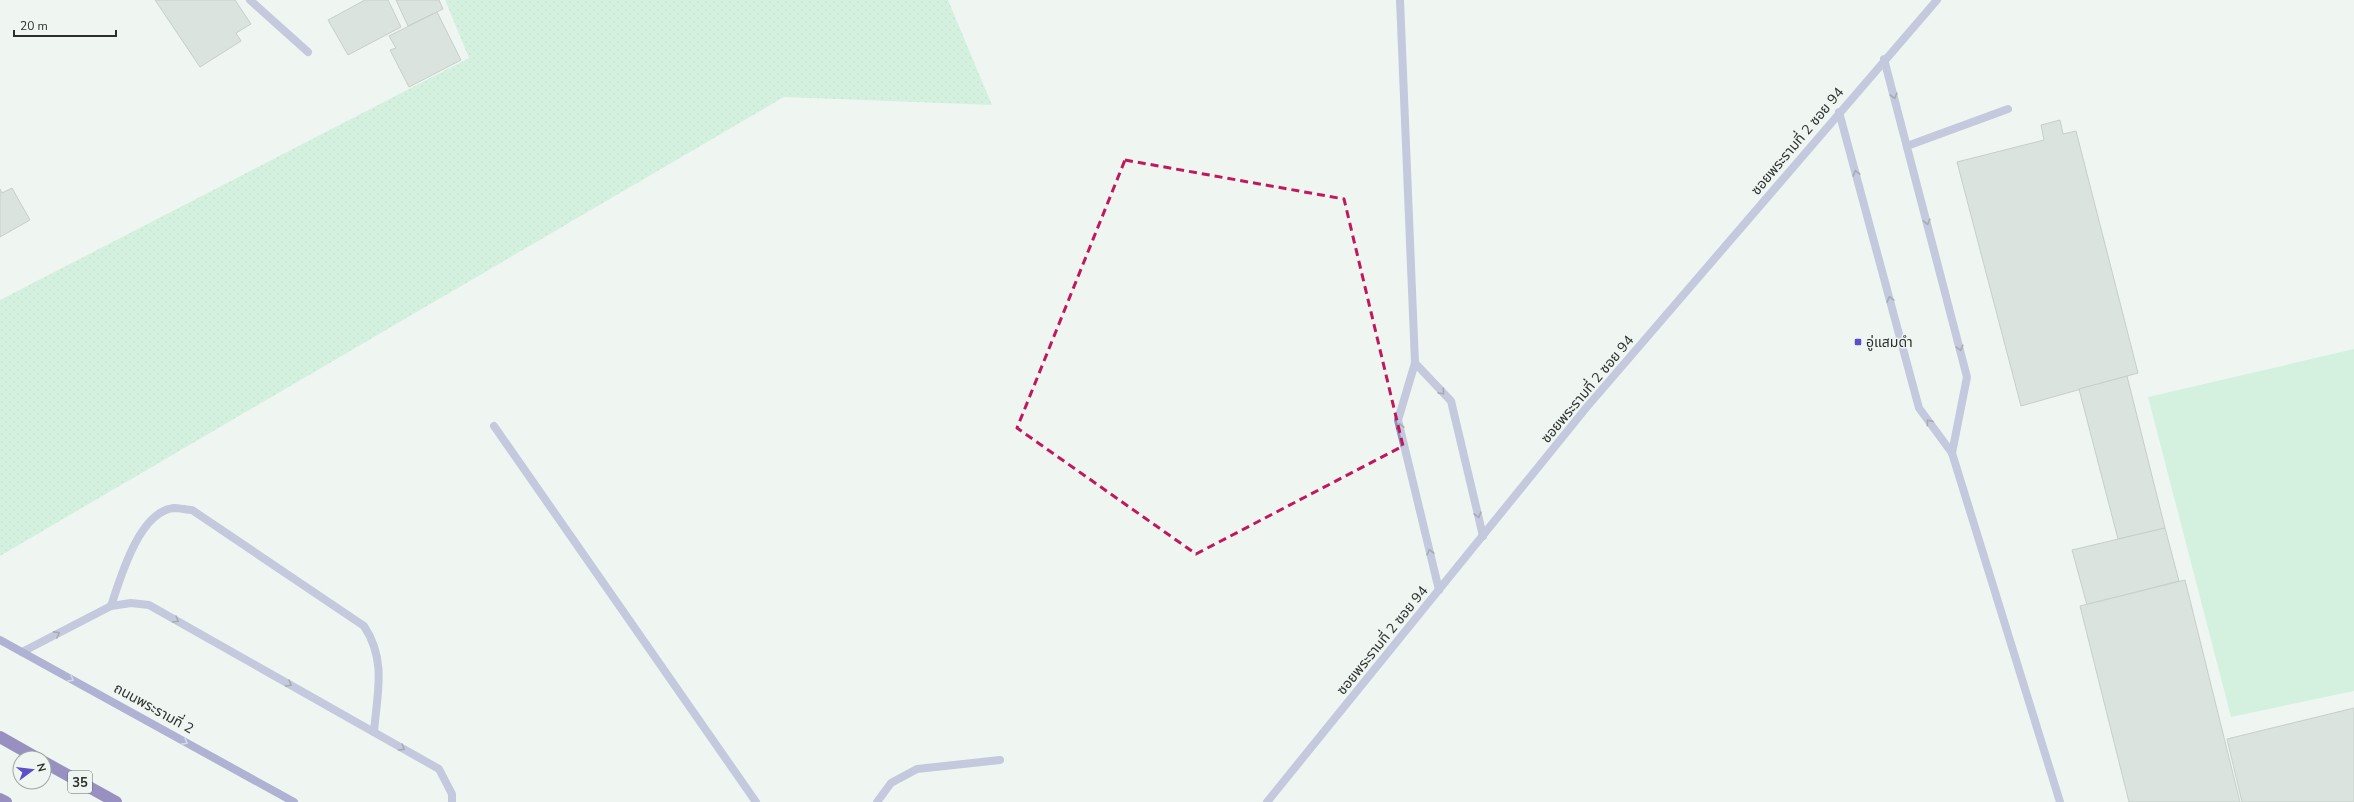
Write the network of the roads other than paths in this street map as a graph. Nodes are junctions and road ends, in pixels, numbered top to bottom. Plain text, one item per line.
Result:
1 (250, 0) edge
2 (1400, 0) edge
3 (1937, 0) edge
4 (308, 52) dead end
5 (1884, 58) junction
6 (2008, 108) dead end
7 (1839, 112) junction
8 (1907, 146) junction
9 (1415, 363) junction
10 (494, 426) dead end
11 (1952, 453) junction
12 (1483, 536) junction
13 (1439, 590) junction
14 (111, 606) junction
15 (0, 640) edge
16 (22, 652) junction
17 (374, 732) junction
18 (0, 737) edge
19 (23, 750) edge
20 (1000, 760) dead end
21 (52, 766) edge
22 (0, 799) edge
23 (6, 802) edge
24 (116, 802) edge
25 (294, 802) edge
26 (452, 802) edge
27 (756, 802) edge
28 (877, 802) edge
29 (1267, 802) edge
30 (2060, 802) edge

1 - 4 street
2 - 9 street
3 - 5 street, ซอยพระรามที่ 2 ซอย 94
5 - 7 street, ซอยพระรามที่ 2 ซอย 94
5 -> 8 street
6 - 8 street
11 -> 7 street
7 - 12 street, ซอยพระรามที่ 2 ซอย 94
8 -> 11 street
9 -> 12 street
13 -> 9 street
10 - 27 street
11 - 30 street
12 - 13 street, ซอยพระรามที่ 2 ซอย 94
13 - 29 street, ซอยพระรามที่ 2 ซอย 94
16 -> 14 street
14 -> 17 street
14 - 17 street
15 - 16 main road, ถนนพระรามที่ 2
16 -> 25 main road, ถนนพระรามที่ 2
17 -> 26 street
18 - 19 highway
20 - 28 street
21 - 24 highway, 35
22 - 23 highway

